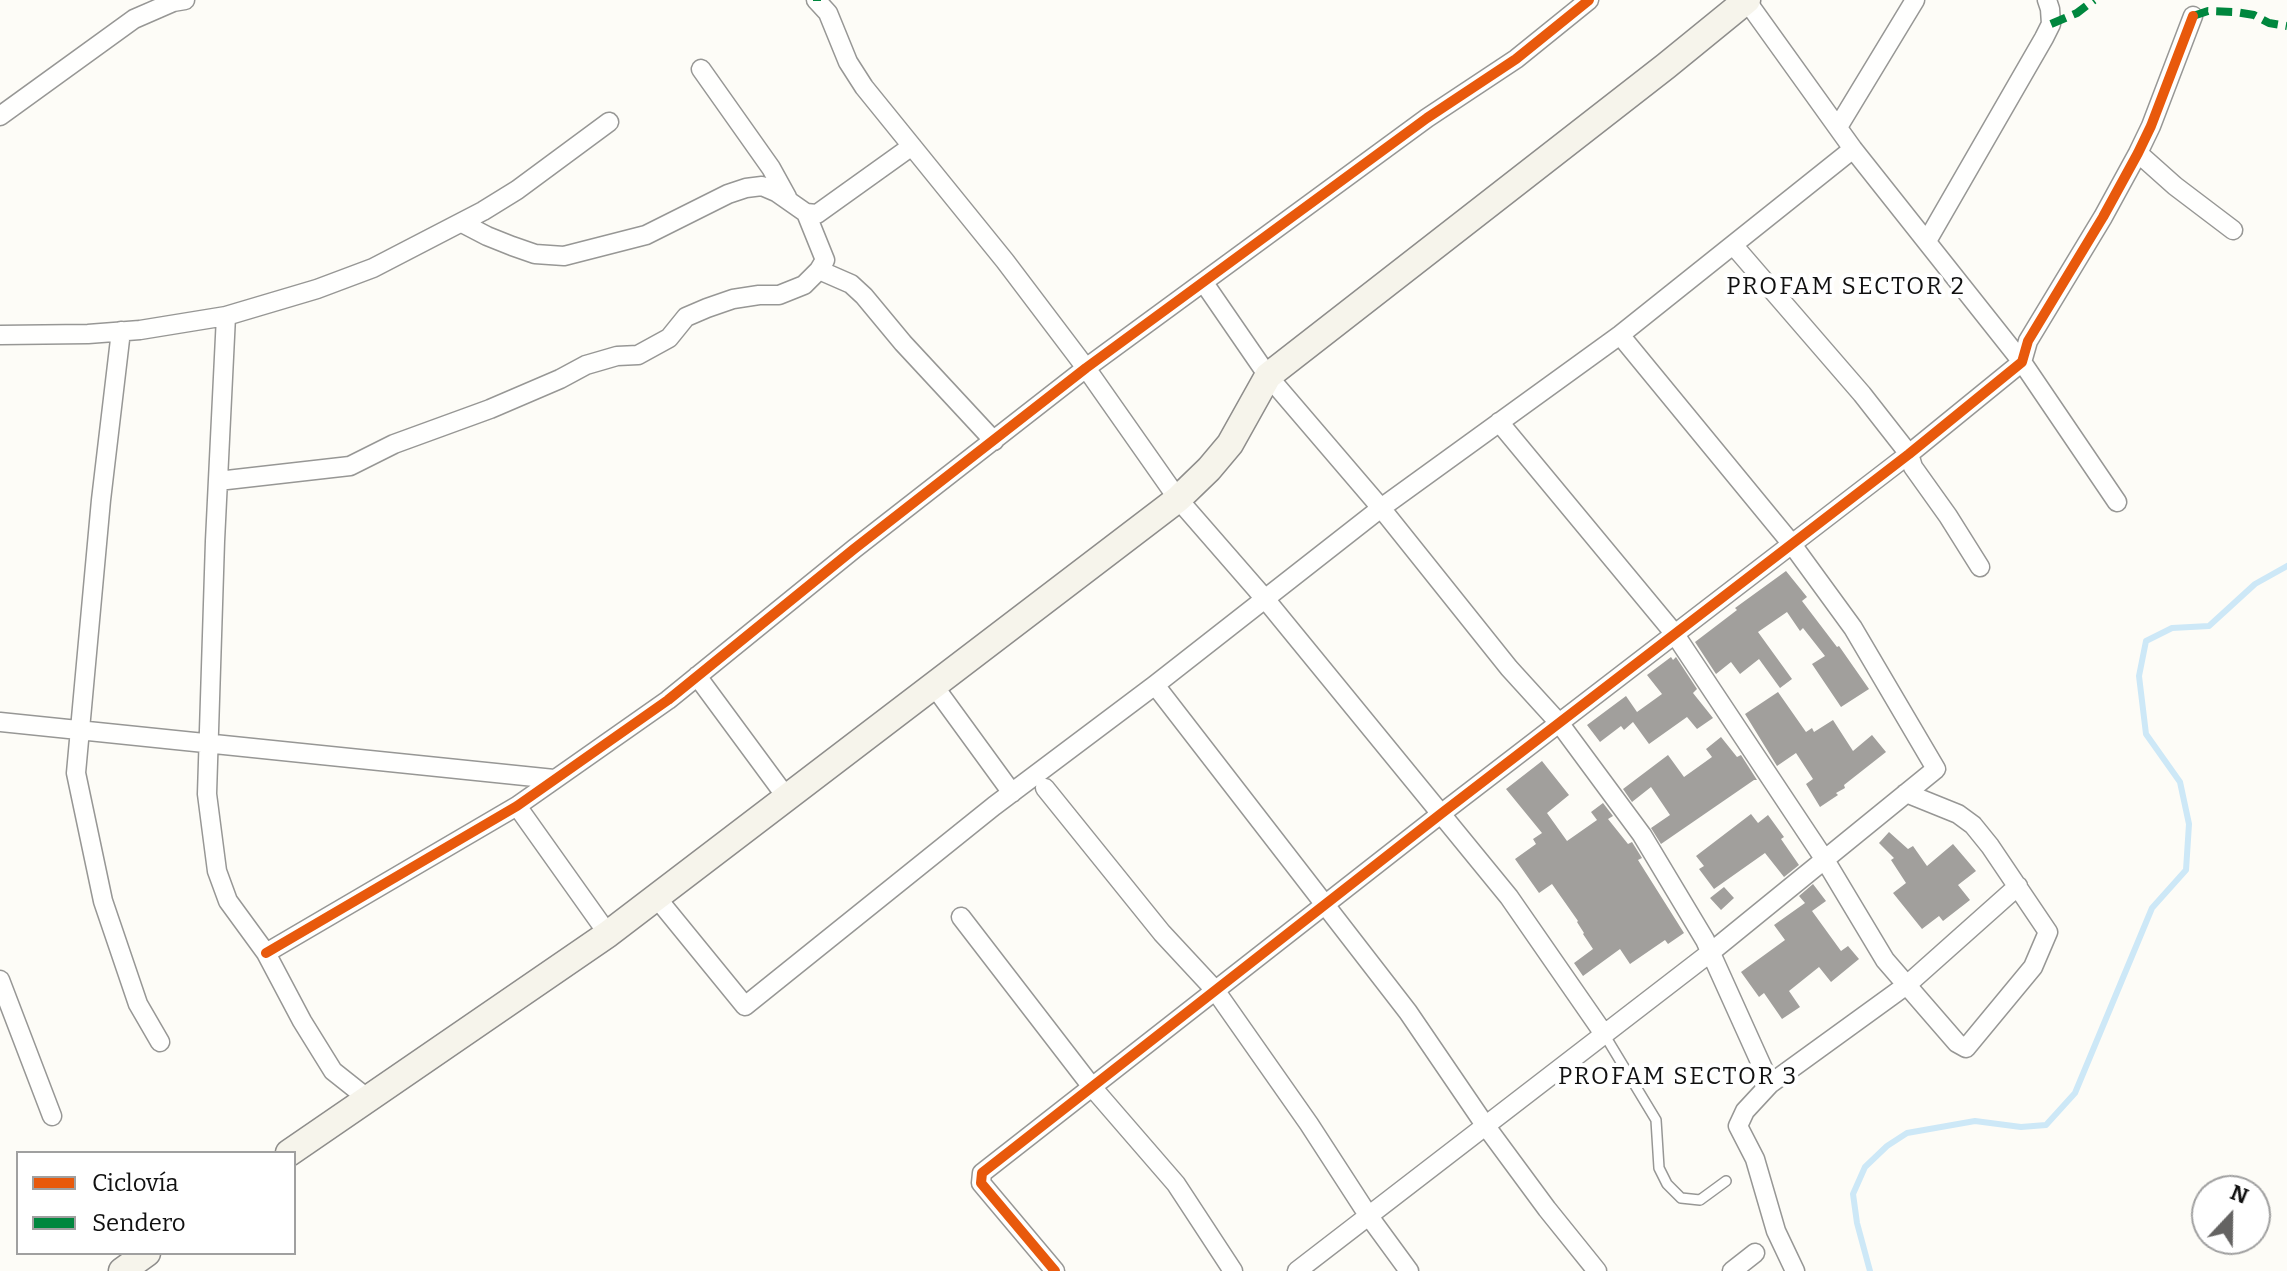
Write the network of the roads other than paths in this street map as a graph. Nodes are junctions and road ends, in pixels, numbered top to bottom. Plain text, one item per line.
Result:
1 (185, 0) edge
2 (816, 0) edge
3 (1589, 0) edge
4 (1747, 0) edge
5 (1915, 0) edge
6 (2047, 0) edge
7 (2193, 16) dead end
8 (701, 69) dead end
9 (0, 116) edge
10 (609, 122) dead end
11 (1838, 127) junction
12 (912, 146) junction
13 (1853, 149) junction
14 (2138, 153) junction
15 (788, 200) junction
16 (806, 213) junction
17 (462, 223) junction
18 (2233, 230) dead end
19 (1927, 241) junction
20 (1734, 246) junction
21 (819, 270) junction
22 (1204, 283) junction
23 (226, 316) junction
24 (121, 331) junction
25 (0, 335) edge
26 (1620, 335) junction
27 (2022, 362) junction
28 (1086, 368) junction
29 (1268, 376) junction
30 (1499, 422) junction
31 (994, 441) junction
32 (1909, 454) junction
33 (218, 481) junction
34 (1178, 499) junction
35 (2117, 502) dead end
36 (1381, 508) junction
37 (1791, 543) junction
38 (1980, 567) dead end
39 (1266, 600) junction
40 (1674, 633) junction
41 (697, 676) junction
42 (1155, 685) junction
43 (934, 686) junction
44 (0, 722) edge
45 (1560, 724) junction
46 (80, 730) junction
47 (210, 743) junction
48 (554, 779) junction
49 (1045, 788) dead end
50 (1012, 793) junction
51 (1906, 793) junction
52 (787, 798) junction
53 (517, 806) junction
54 (1442, 813) junction
55 (1825, 860) junction
56 (2018, 886) junction
57 (656, 897) junction
58 (1326, 903) junction
59 (961, 917) dead end
60 (608, 934) junction
61 (1711, 952) junction
62 (266, 953) junction
63 (0, 980) edge
64 (1908, 984) junction
65 (1215, 990) junction
66 (1604, 1034) junction
67 (160, 1042) dead end
68 (1770, 1084) junction
69 (1092, 1087) junction
70 (367, 1098) junction
71 (52, 1116) dead end
72 (1485, 1125) junction
73 (292, 1151) edge
74 (1726, 1181) dead end
75 (1368, 1215) junction
76 (1755, 1253) dead end
77 (144, 1255) edge
78 (122, 1271) edge
79 (1055, 1271) edge
80 (1233, 1271) edge
81 (1297, 1271) edge
82 (1409, 1271) edge
83 (1597, 1271) edge
84 (1732, 1271) edge
85 (1795, 1271) edge

1 - 9 street
2 - 12 street
3 - 22 street
4 - 11 street
4 - 29 main road
5 - 11 street
6 - 19 street
7 - 14 street
8 - 15 street
10 - 17 street
11 - 13 street
12 - 16 street
12 - 28 street
13 - 19 street
13 - 20 street
14 - 18 street
14 - 27 street
15 - 16 street
15 - 17 street
16 - 21 street
17 - 23 street
19 - 27 street
20 - 26 street
20 - 32 street
21 - 31 street
21 - 33 street
22 - 28 street
22 - 29 street
23 - 24 street
23 - 33 street
24 - 25 street
24 - 46 street
26 - 30 street
26 - 37 street
27 - 32 street
27 - 35 street
28 - 31 street
28 - 34 street
29 - 34 main road
29 - 36 street
30 - 36 street
30 - 40 street
31 - 41 street
32 - 37 street
32 - 38 street
33 - 47 street
34 - 39 street
34 - 43 main road
36 - 39 street
36 - 45 street
37 - 40 street
37 - 51 street
39 - 42 street
39 - 54 street
40 - 45 street
40 - 55 street
41 - 48 street
41 - 52 street
42 - 50 street
42 - 58 street
43 - 50 street
43 - 52 main road
44 - 46 street
45 - 54 street
45 - 61 street
46 - 47 street
46 - 67 street
47 - 48 street
47 - 62 street
48 - 53 street
49 - 65 street
50 - 57 street
51 - 55 street
51 - 56 street
52 - 57 main road
53 - 60 street
53 - 62 street
54 - 58 street
54 - 66 street
55 - 61 street
55 - 64 street
56 - 64 street
56 - 64 street
57 - 60 main road
58 - 65 street
58 - 72 street
59 - 69 street
60 - 70 main road
61 - 66 street
61 - 68 street
62 - 70 street
63 - 71 street
64 - 68 street
65 - 69 street
65 - 75 street
66 - 72 street
66 - 74 lane
68 - 85 street
69 - 79 street
69 - 80 street
70 - 73 main road
72 - 75 street
72 - 83 street
75 - 81 street
75 - 82 street
76 - 84 street
77 - 78 main road

